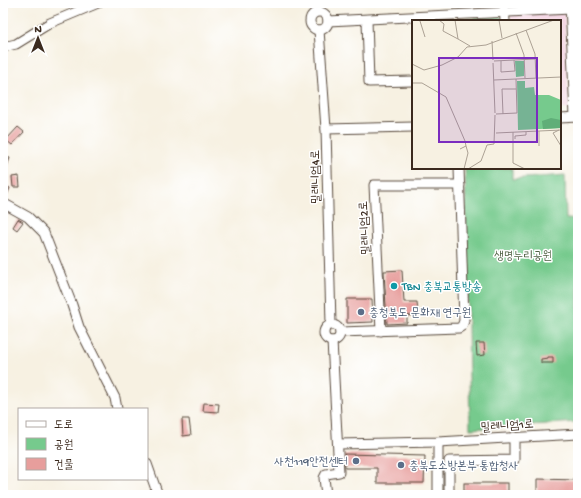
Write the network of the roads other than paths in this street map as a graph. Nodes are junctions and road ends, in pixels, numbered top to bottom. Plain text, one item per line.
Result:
1 (98, 3) edge
2 (504, 3) edge
3 (571, 6) edge
4 (318, 8) edge
5 (505, 17) edge
6 (447, 18) edge
7 (367, 20) junction
8 (328, 21) junction
9 (319, 30) junction
10 (3, 47) edge
11 (412, 81) edge
12 (577, 117) edge
13 (561, 118) edge
14 (412, 127) edge
15 (326, 129) junction
16 (459, 169) edge
17 (460, 185) junction
18 (3, 203) edge
19 (331, 324) junction
20 (381, 331) junction
21 (340, 332) junction
22 (332, 341) junction
23 (117, 408) edge
24 (578, 434) edge
25 (514, 437) junction
26 (438, 442) junction
27 (338, 444) junction
28 (148, 467) edge
29 (158, 495) edge
30 (326, 495) edge
31 (438, 495) edge
32 (449, 495) edge

1 - 10 street
2 - 5 street
3 - 5 street
3 - 12 street
4 - 8 street
4 - 9 street
5 - 6 street
6 - 7 street
7 - 8 street
7 - 11 street
8 - 9 street
9 - 15 street, 밀레니엄4로
12 - 13 street
14 - 15 street
15 - 19 street, 밀레니엄4로
16 - 17 street
17 - 20 street
17 - 20 street, 밀레니엄2로
18 - 23 street
19 - 21 street
19 - 22 street
20 - 21 street
21 - 22 street
22 - 27 street
24 - 25 street, 밀레니엄1로
25 - 26 street, 밀레니엄1로
25 - 32 street
26 - 27 street, 밀레니엄1로
26 - 31 street
27 - 30 street
28 - 29 street

